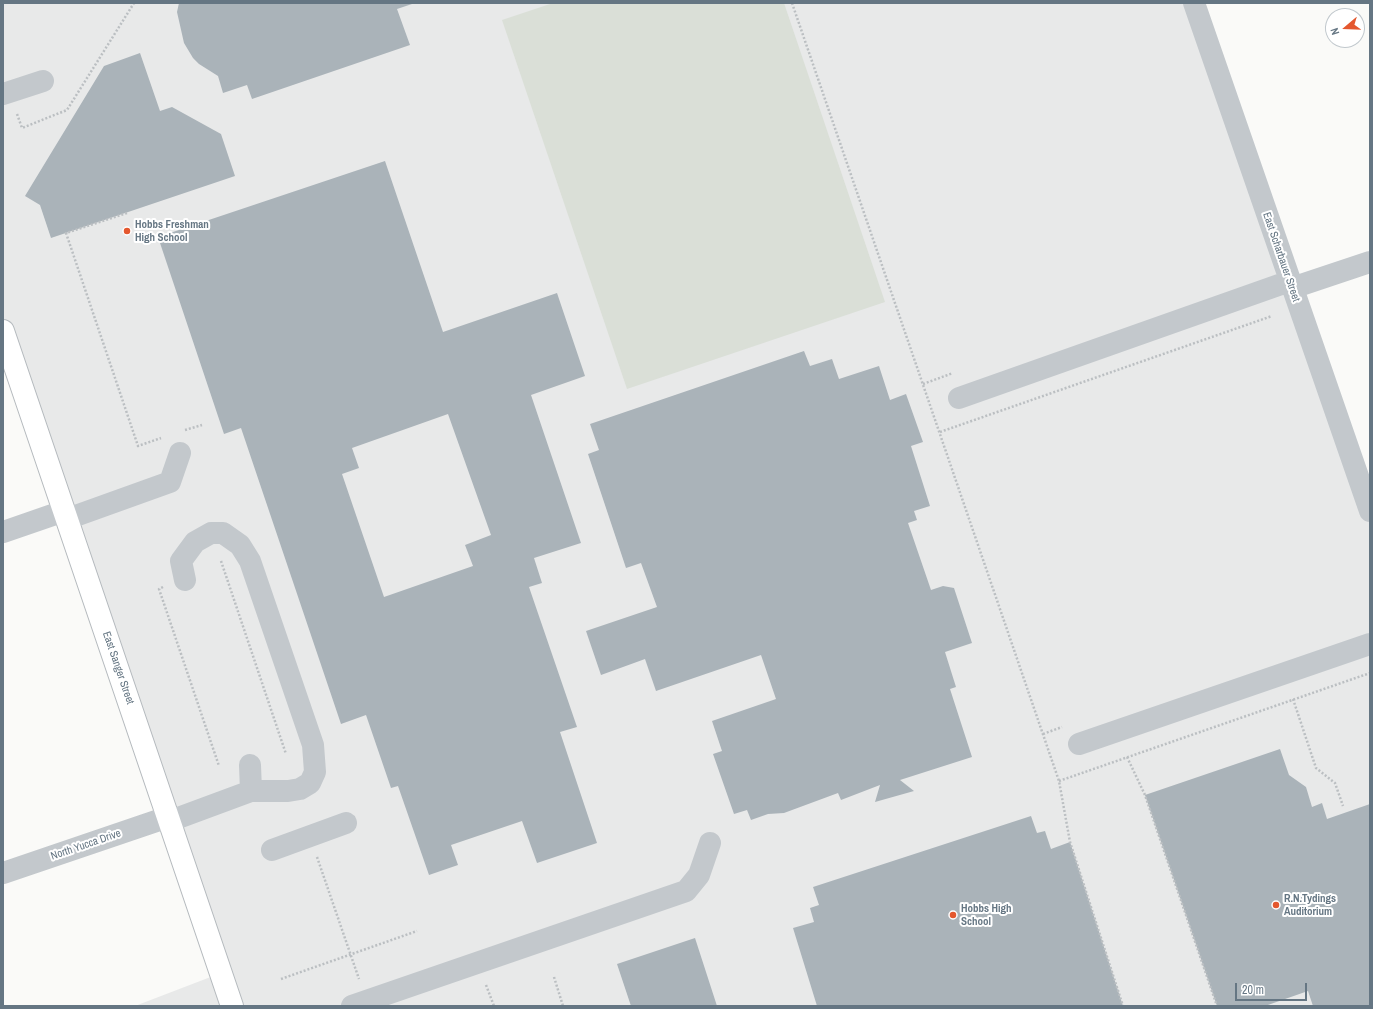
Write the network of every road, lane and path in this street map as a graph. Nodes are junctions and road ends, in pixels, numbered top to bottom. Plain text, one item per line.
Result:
1 (134, 3) edge
2 (792, 3) edge
3 (1194, 3) edge
4 (43, 81) dead end
5 (9, 102) edge
6 (127, 212) dead end
7 (1370, 262) edge
8 (1291, 285) junction
9 (1272, 316) dead end
10 (5, 345) edge
11 (959, 398) dead end
12 (202, 425) dead end
13 (940, 432) junction
14 (176, 440) junction
15 (1370, 511) edge
16 (65, 515) junction
17 (3, 532) edge
18 (212, 533) junction
19 (185, 580) dead end
20 (164, 587) dead end
21 (1370, 644) edge
22 (1370, 673) edge
23 (1293, 699) junction
24 (1079, 744) dead end
25 (286, 754) dead end
26 (1127, 757) junction
27 (250, 765) dead end
28 (219, 766) dead end
29 (1059, 781) junction
30 (251, 791) junction
31 (1343, 806) dead end
32 (169, 819) junction
33 (346, 823) dead end
34 (310, 836) junction
35 (710, 843) dead end
36 (272, 850) dead end
37 (3, 873) edge
38 (417, 931) dead end
39 (350, 954) junction
40 (281, 978) dead end
41 (484, 978) dead end
42 (554, 978) dead end
43 (359, 1004) edge
44 (232, 1006) edge
45 (494, 1006) edge
46 (563, 1006) edge
47 (1123, 1006) edge
48 (1217, 1006) edge

1 - 5 path
2 - 13 path
3 - 8 street, East Scharbauer Street
4 - 5 street
6 - 14 path
7 - 8 street
8 - 11 street
8 - 15 street, East Scharbauer Street
9 - 13 path
10 - 16 main road, East Sanger Street
12 - 14 path
13 - 29 path
14 - 16 street
16 - 17 street
16 - 32 main road, East Sanger Street
18 - 19 street
18 - 25 path
18 - 30 street
20 - 28 path
21 - 24 street
22 - 23 path
23 - 26 path
23 - 31 path
26 - 29 path
26 - 48 path
27 - 30 street
29 - 47 path
30 - 32 street, North Yucca Drive
32 - 37 street, North Yucca Drive
32 - 44 main road, East Sanger Street
33 - 34 street
34 - 36 street
34 - 39 path
35 - 43 street
38 - 39 path
39 - 40 path
39 - 43 path
41 - 45 path
42 - 46 path

